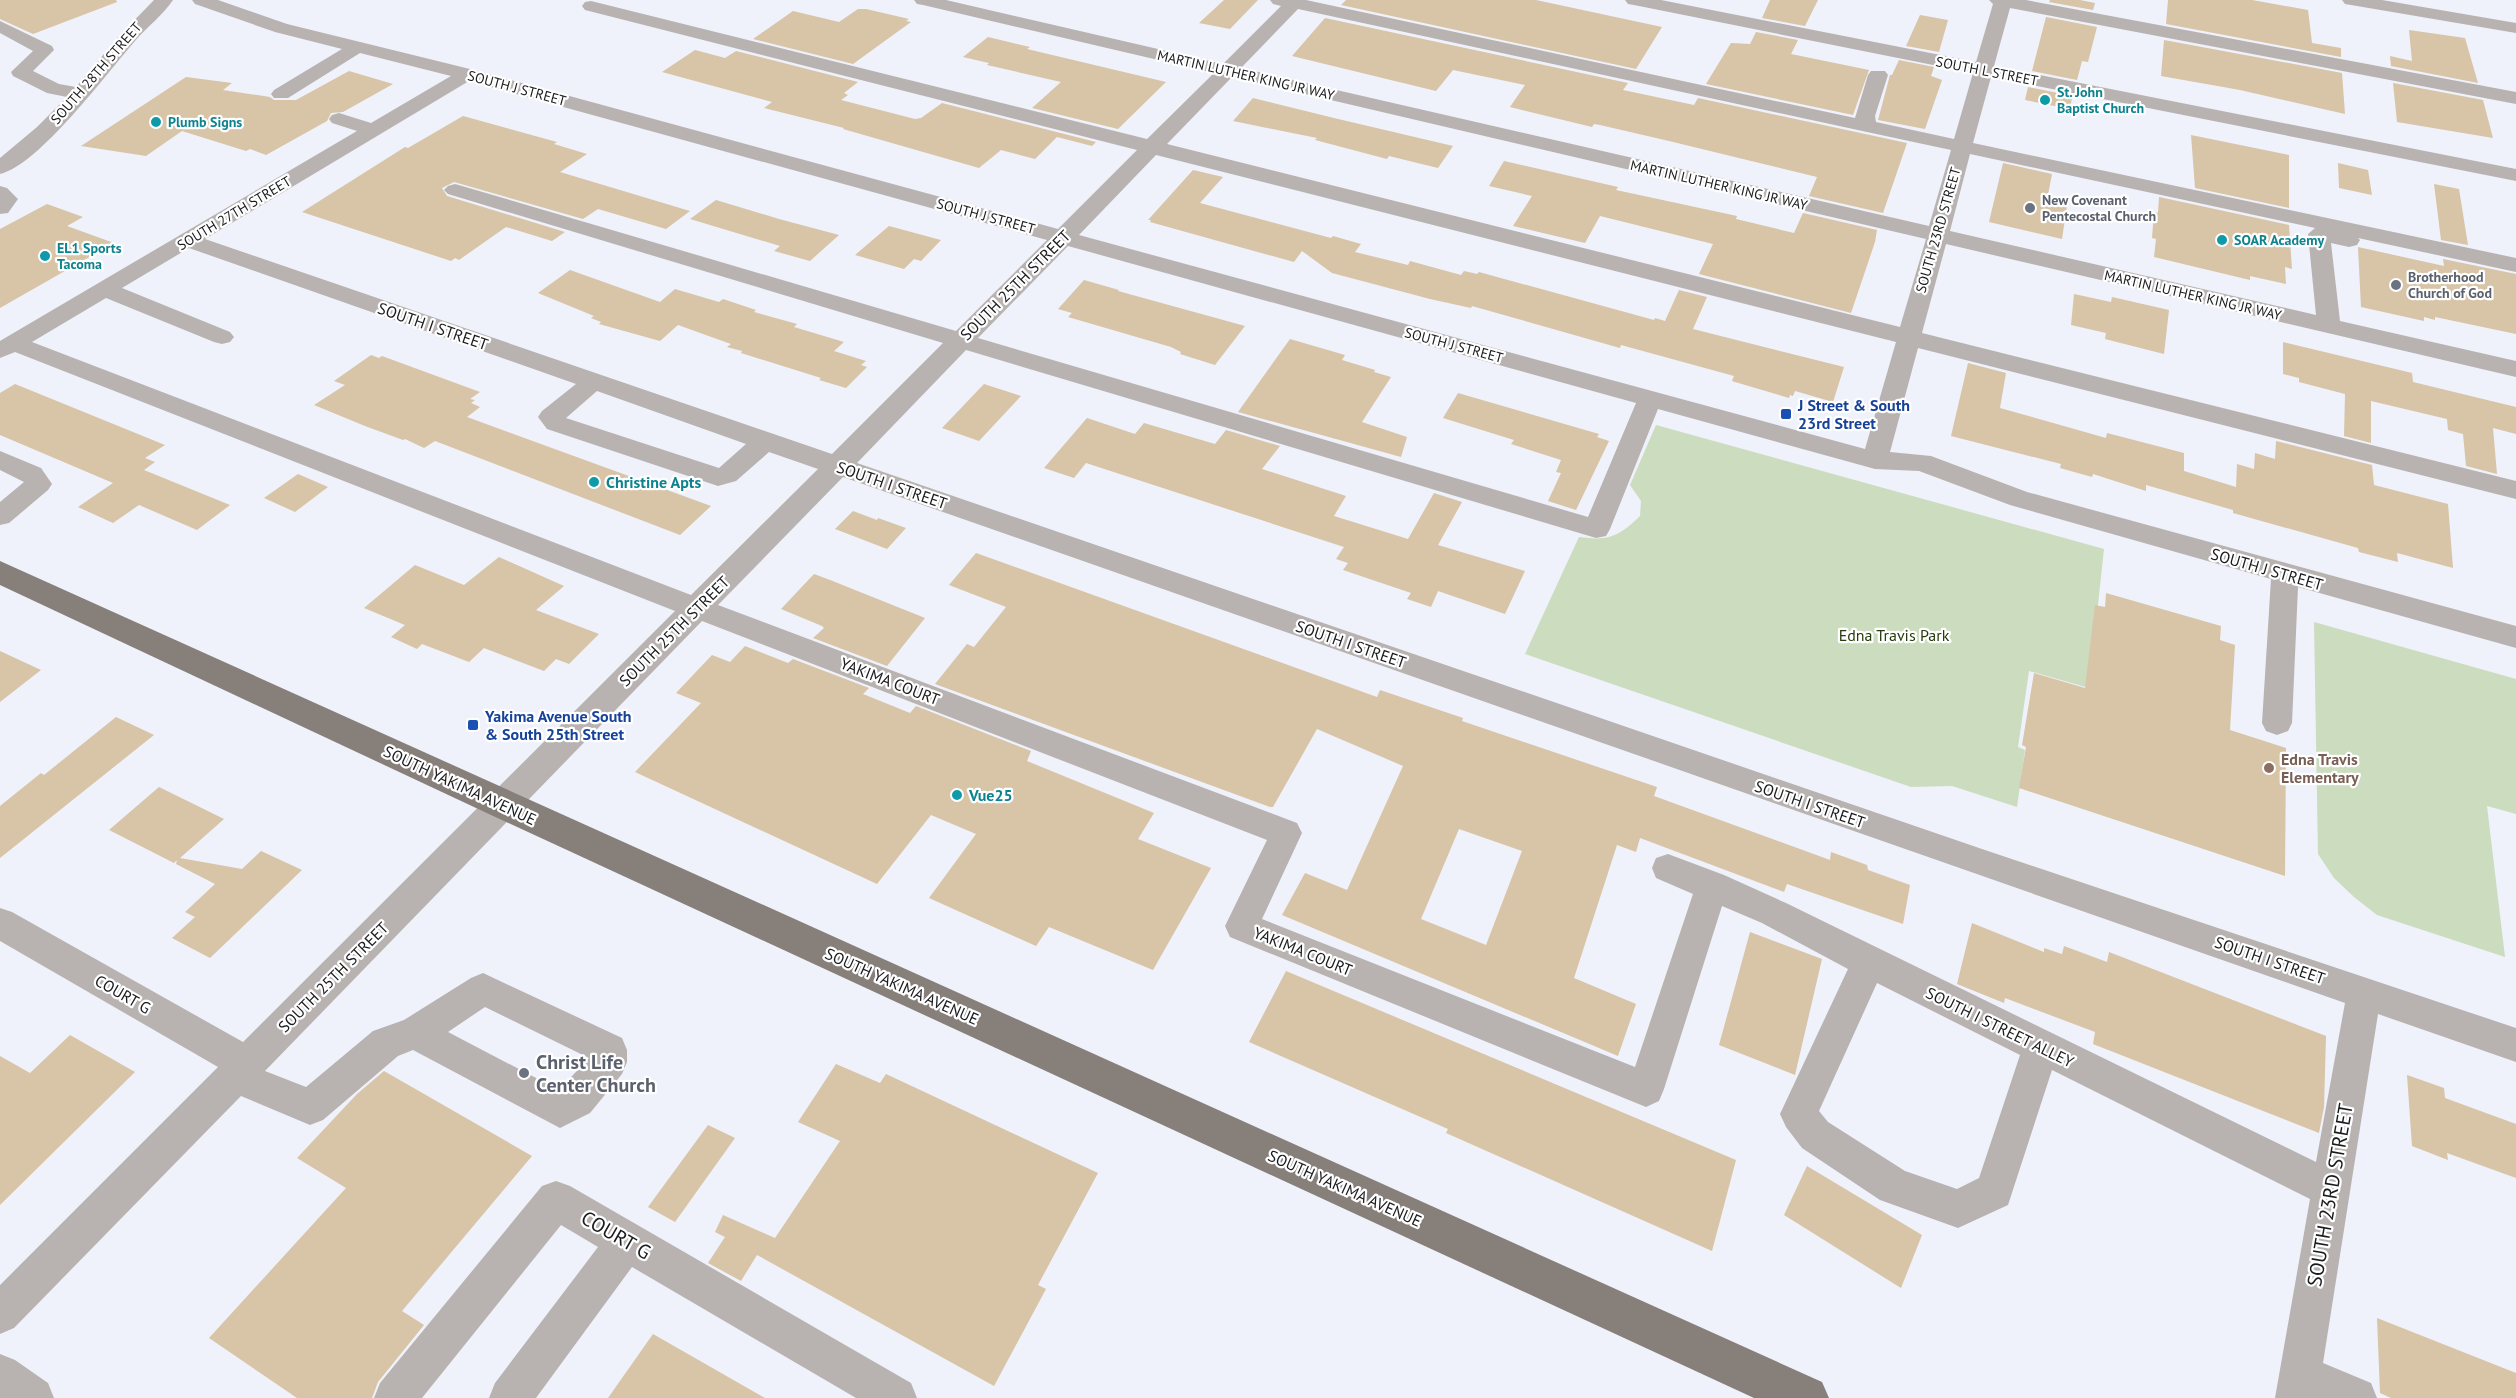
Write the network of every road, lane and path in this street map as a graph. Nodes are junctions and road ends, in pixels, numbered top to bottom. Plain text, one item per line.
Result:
1 (164, 0) edge
2 (201, 0) edge
3 (922, 0) edge
4 (1634, 0) edge
5 (2002, 0) edge
6 (2351, 0) edge
7 (1290, 1) edge
8 (596, 3) edge
9 (0, 26) edge
10 (2516, 28) edge
11 (359, 46) junction
12 (1984, 70) junction
13 (1227, 71) junction
14 (467, 74) junction
15 (1878, 75) dead end
16 (281, 94) dead end
17 (2516, 98) edge
18 (75, 100) junction
19 (339, 119) dead end
20 (1867, 126) junction
21 (374, 129) junction
22 (1152, 146) junction
23 (1962, 146) junction
24 (0, 153) edge
25 (0, 168) edge
26 (2516, 175) edge
27 (455, 190) dead end
28 (0, 192) edge
29 (0, 208) edge
30 (1937, 236) junction
31 (1063, 237) junction
32 (187, 240) junction
33 (2404, 252) dead end
34 (2516, 265) edge
35 (104, 289) junction
36 (2329, 326) junction
37 (222, 337) dead end
38 (1908, 337) junction
39 (960, 341) junction
40 (6, 347) edge
41 (2516, 369) edge
42 (593, 381) junction
43 (1650, 398) junction
44 (765, 441) junction
45 (0, 460) edge
46 (1875, 460) junction
47 (836, 466) junction
48 (2516, 490) edge
49 (0, 516) edge
50 (0, 572) edge
51 (2285, 574) junction
52 (697, 608) junction
53 (2516, 637) edge
54 (2277, 723) dead end
55 (503, 804) junction
56 (1668, 868) dead end
57 (1712, 885) junction
58 (0, 923) edge
59 (1869, 962) junction
60 (2364, 992) junction
61 (415, 1033) junction
62 (2516, 1045) edge
63 (2041, 1047) junction
64 (241, 1070) junction
65 (2331, 1189) junction
66 (626, 1242) junction
67 (0, 1314) edge
68 (0, 1375) edge
69 (2298, 1386) edge
70 (33, 1398) edge
71 (395, 1398) edge
72 (510, 1398) edge
73 (896, 1398) edge
74 (1806, 1398) edge
75 (2356, 1398) edge

1 - 18 street, SOUTH 28TH STREET
2 - 11 street, SOUTH J STREET
3 - 13 street, MARTIN LUTHER KING JR WAY
4 - 12 street, SOUTH L STREET
5 - 12 street, SOUTH 23RD STREET
5 - 17 street
6 - 10 street
7 - 13 street, SOUTH 25TH STREET
7 - 20 street
8 - 22 street
9 - 18 street
11 - 14 street, SOUTH J STREET
11 - 16 street
12 - 23 street, SOUTH 23RD STREET
12 - 26 street, SOUTH L STREET
13 - 22 street, SOUTH 25TH STREET
13 - 30 street, MARTIN LUTHER KING JR WAY
14 - 21 street, SOUTH 27TH STREET
14 - 31 street, SOUTH J STREET
15 - 20 street
18 - 24 street
18 - 25 street, SOUTH 28TH STREET
19 - 21 street
20 - 23 street
21 - 32 street, SOUTH 27TH STREET
22 - 31 street, SOUTH 25TH STREET
22 - 38 street
23 - 30 street, SOUTH 23RD STREET
23 - 34 street
27 - 39 street
28 - 29 street
30 - 36 street, MARTIN LUTHER KING JR WAY
30 - 38 street, SOUTH 23RD STREET
31 - 39 street, SOUTH 25TH STREET
31 - 43 street, SOUTH J STREET
32 - 35 street, SOUTH 27TH STREET
32 - 42 street, SOUTH I STREET
33 - 36 street
35 - 37 street
35 - 40 street, SOUTH 27TH STREET
36 - 41 street, MARTIN LUTHER KING JR WAY
38 - 46 street, SOUTH 23RD STREET
38 - 48 street
39 - 43 street
39 - 47 street, SOUTH 25TH STREET
40 - 52 street
42 - 44 street, SOUTH I STREET
42 - 44 street
43 - 46 street, SOUTH J STREET
44 - 47 street, SOUTH I STREET
45 - 49 street
46 - 51 street, SOUTH J STREET
47 - 52 street, SOUTH 25TH STREET
47 - 60 street, SOUTH I STREET
50 - 55 main road, SOUTH YAKIMA AVENUE
51 - 53 street, SOUTH J STREET
51 - 54 street
52 - 55 street, SOUTH 25TH STREET
52 - 57 street, YAKIMA COURT
55 - 64 street, SOUTH 25TH STREET
55 - 74 main road, SOUTH YAKIMA AVENUE
56 - 57 street, SOUTH I STREET ALLEY
57 - 59 street, SOUTH I STREET ALLEY
58 - 64 street, COURT G
59 - 63 street, SOUTH I STREET ALLEY
59 - 63 street
60 - 62 street, SOUTH I STREET
60 - 65 street, SOUTH 23RD STREET
61 - 61 street
61 - 64 street, COURT G
63 - 65 street, SOUTH I STREET ALLEY
64 - 67 street, SOUTH 25TH STREET
65 - 69 street, SOUTH 23RD STREET
66 - 71 street, COURT G
66 - 72 street
66 - 73 street, COURT G
68 - 70 street
69 - 75 street

